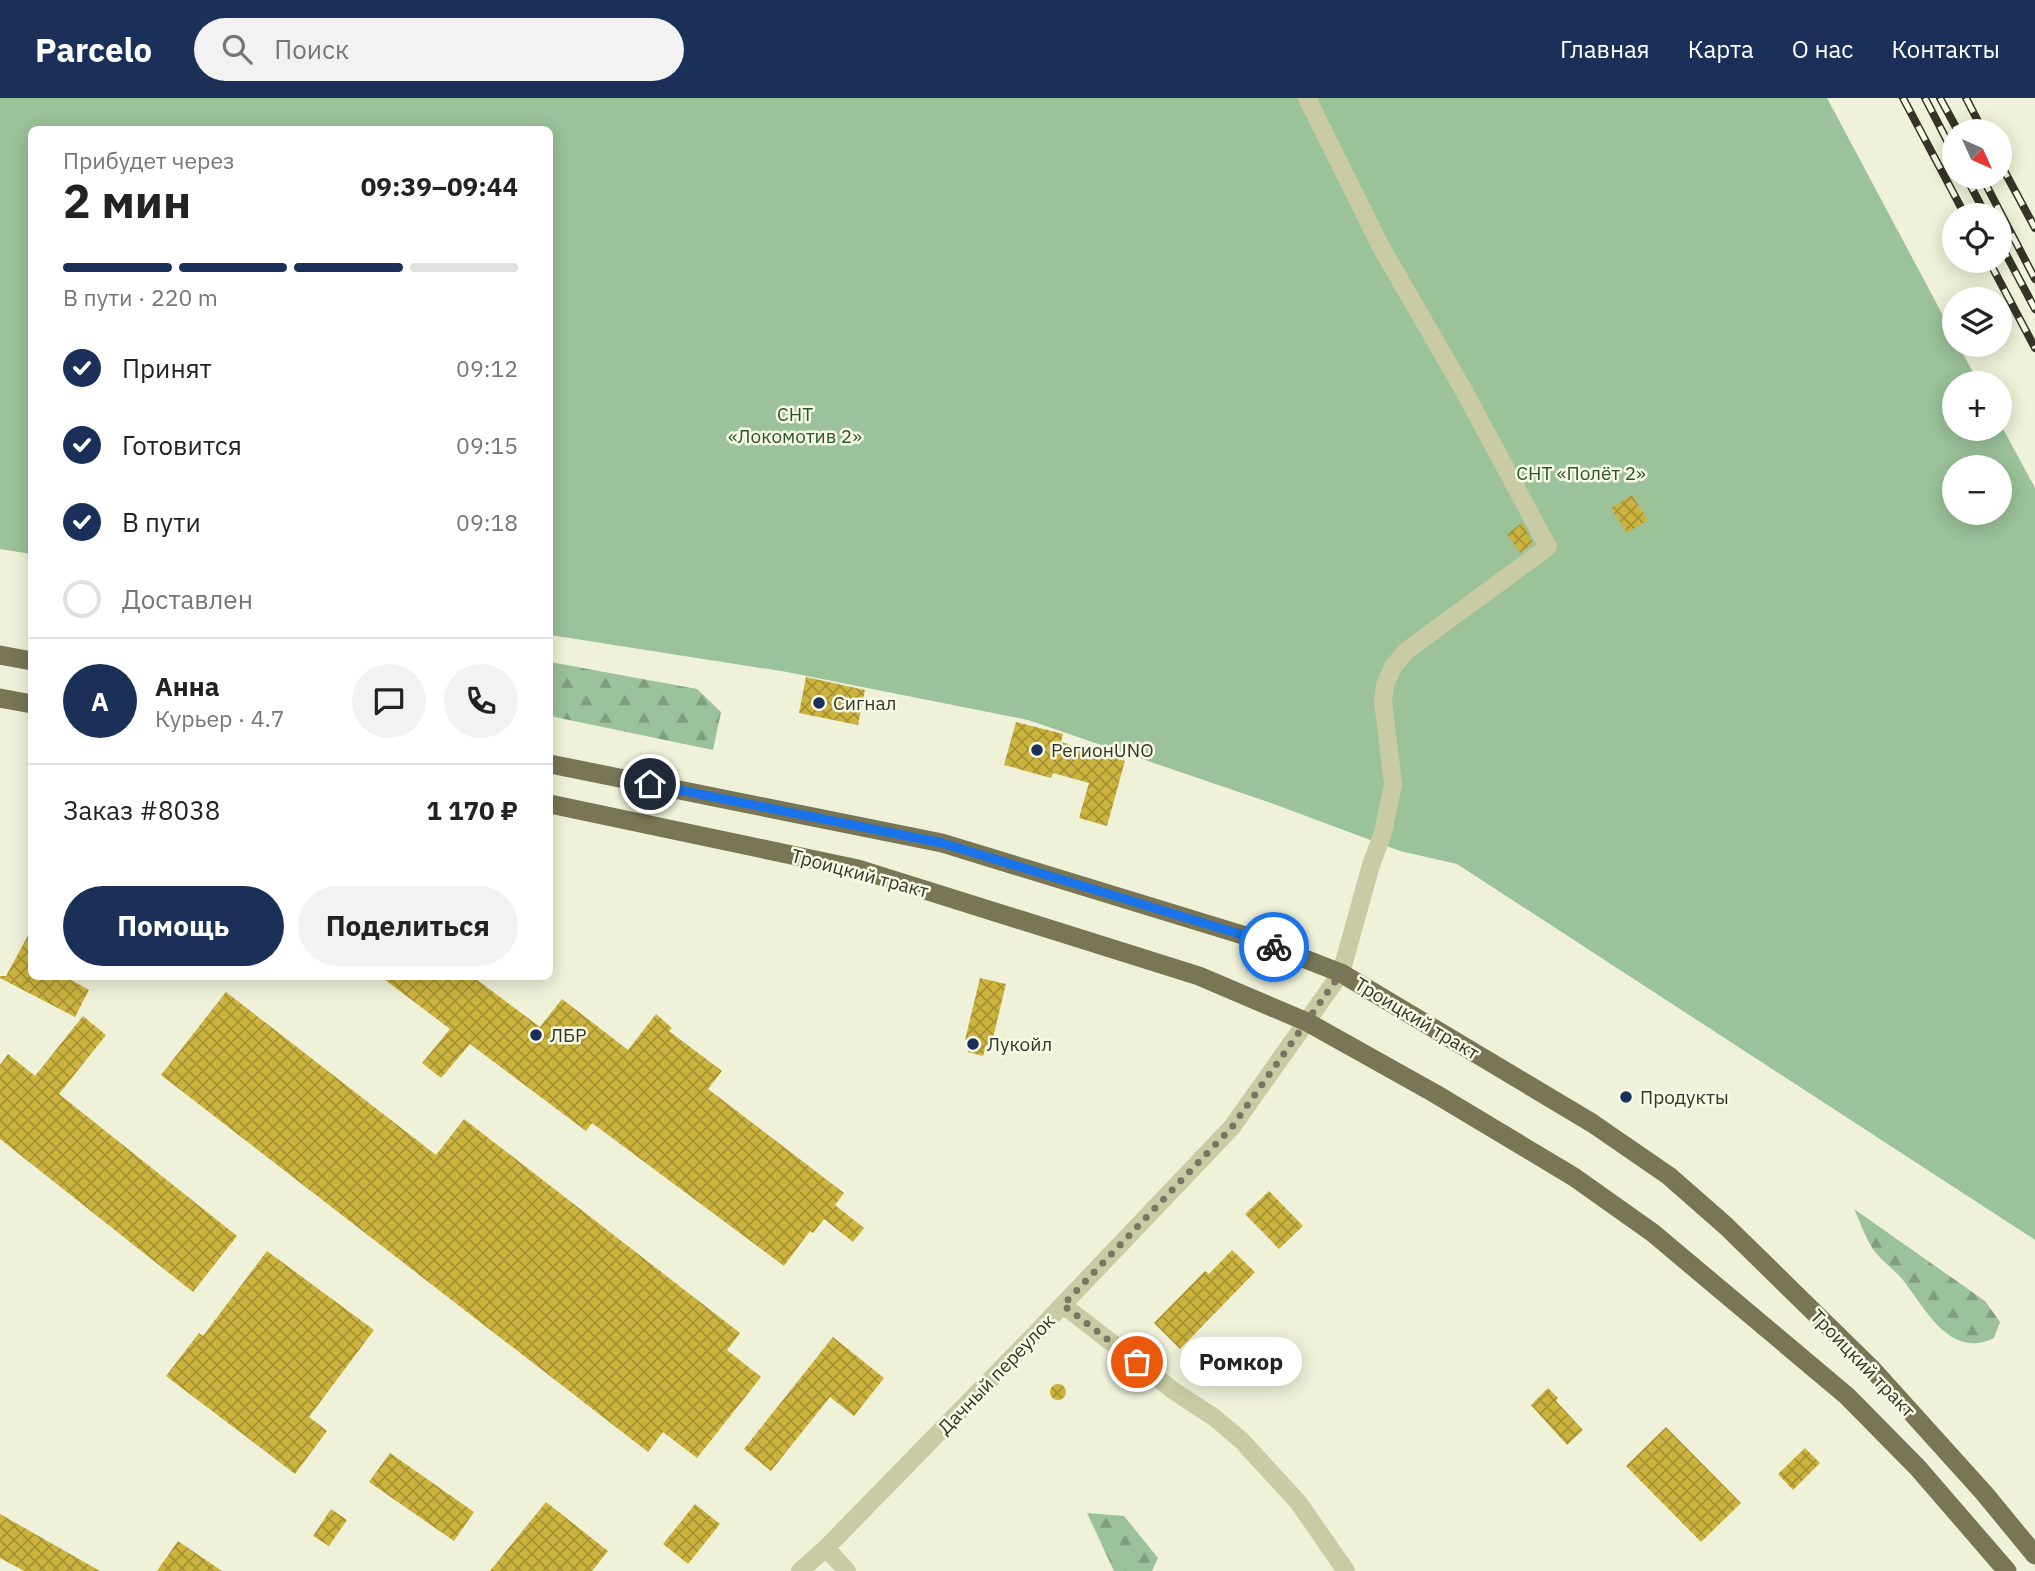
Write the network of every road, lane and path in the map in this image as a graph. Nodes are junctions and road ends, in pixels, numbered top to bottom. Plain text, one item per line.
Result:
1 (1307, 98) edge
2 (0, 655) edge
3 (28, 660) edge
4 (0, 698) edge
5 (28, 703) edge
6 (553, 765) edge
7 (553, 805) edge
8 (1341, 973) junction
9 (1307, 1022) junction
10 (1063, 1305) junction
11 (826, 1549) junction
12 (2035, 1555) edge
13 (800, 1571) edge
14 (847, 1571) edge
15 (1346, 1571) edge
16 (2007, 1571) edge

1 - 8 street, Дачный переулок
2 - 3 main road
4 - 5 main road
6 - 8 main road, Троицкий тракт
7 - 9 main road, Троицкий тракт
8 - 9 street, Дачный переулок
8 - 12 main road, Троицкий тракт
9 - 10 street, Дачный переулок
9 - 16 main road, Троицкий тракт
10 - 11 street, Дачный переулок
10 - 15 street
11 - 13 street, Дачный переулок
11 - 14 street

